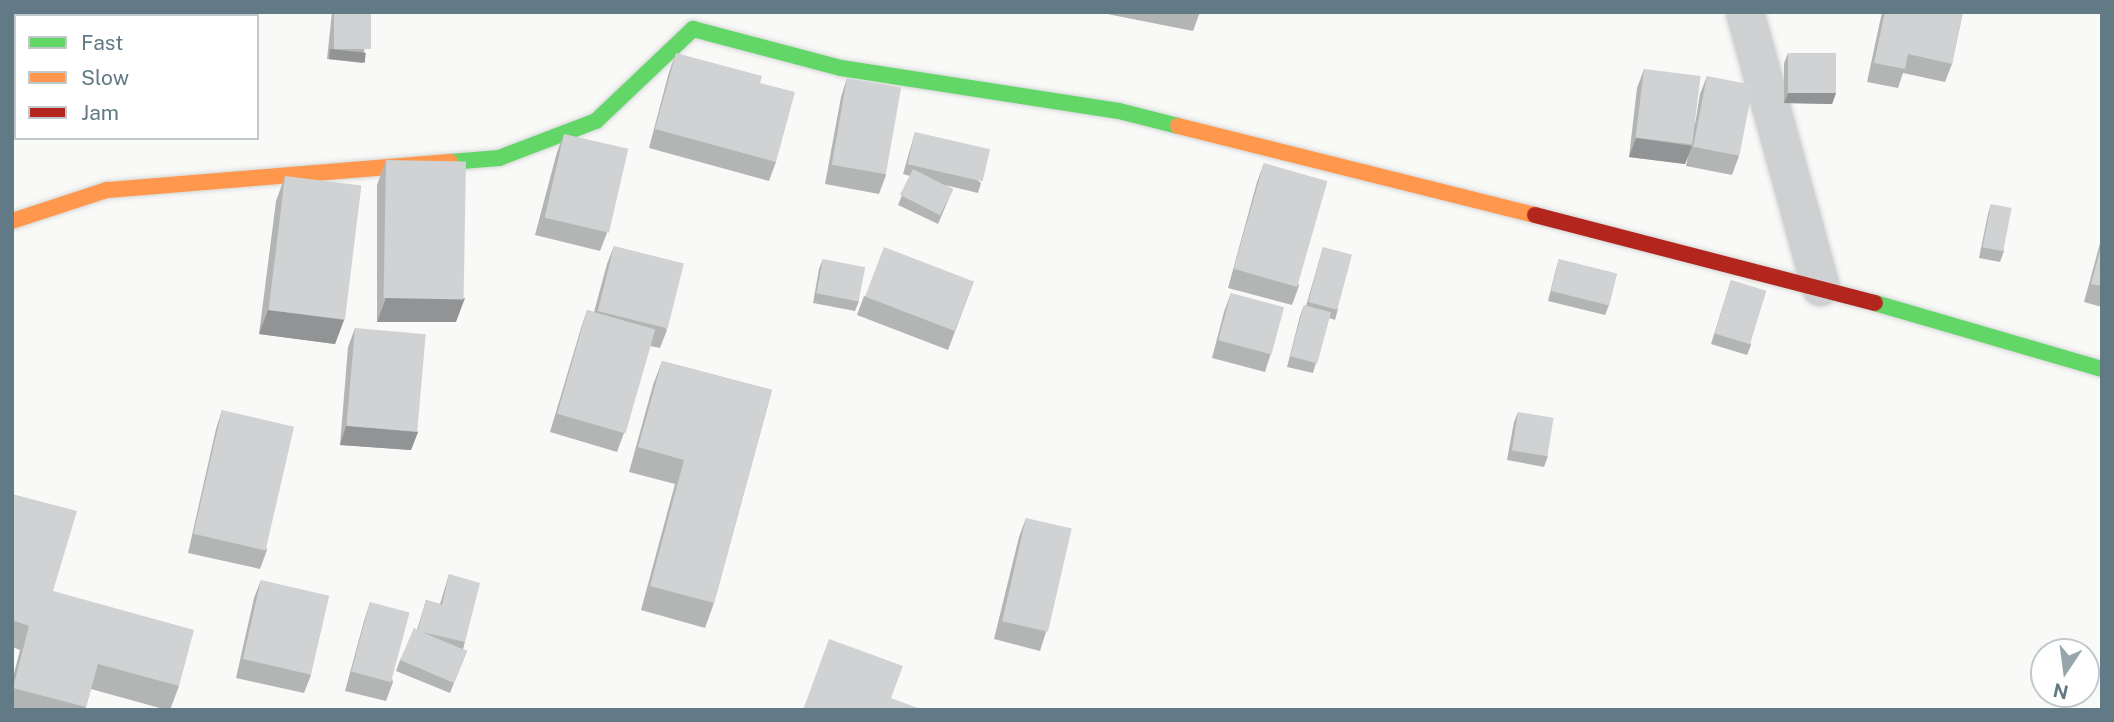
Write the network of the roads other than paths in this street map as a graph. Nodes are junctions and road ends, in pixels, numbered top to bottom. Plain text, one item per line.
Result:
1 (1745, 12) edge
2 (693, 20) edge
3 (12, 220) edge
4 (1821, 287) junction
5 (2102, 369) edge

1 - 4 street
2 - 3 street
2 - 4 street
4 - 5 street

